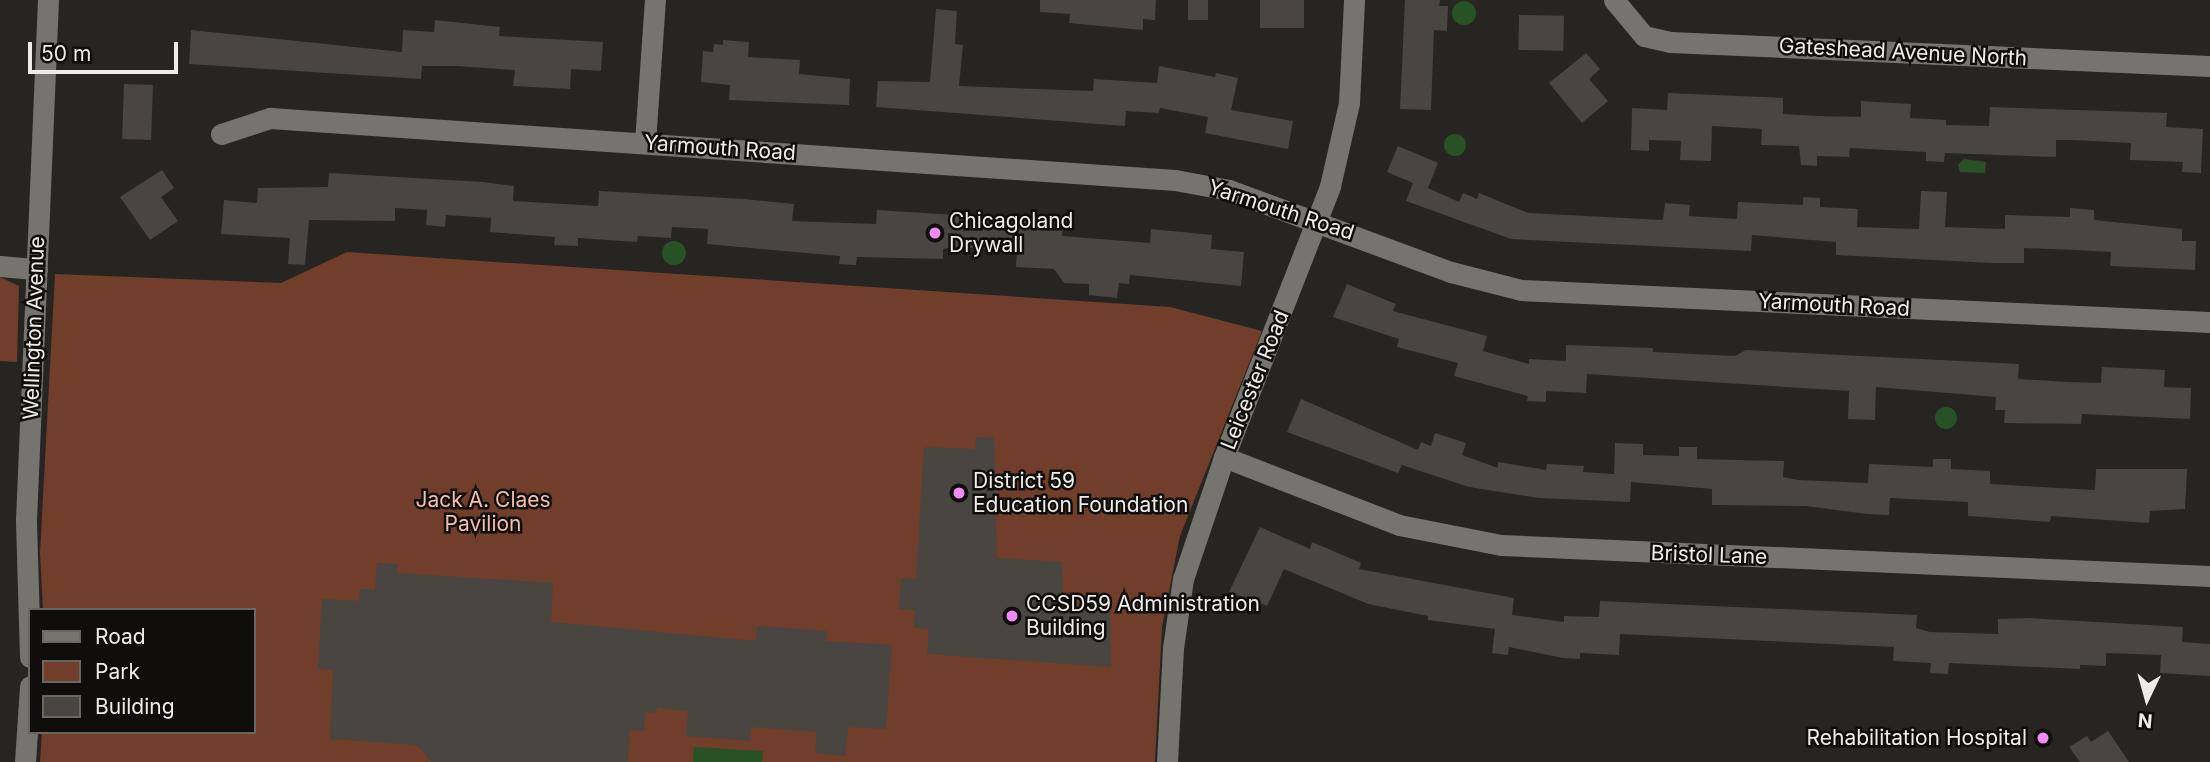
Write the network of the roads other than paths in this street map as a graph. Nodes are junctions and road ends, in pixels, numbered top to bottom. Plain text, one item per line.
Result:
1 (48, 0) edge
2 (655, 0) edge
3 (1354, 0) edge
4 (1614, 0) edge
5 (2210, 66) edge
6 (221, 134) dead end
7 (645, 142) junction
8 (1318, 220) junction
9 (0, 266) edge
10 (37, 269) junction
11 (2210, 322) edge
12 (1224, 457) junction
13 (2210, 576) edge
14 (29, 608) edge
15 (28, 716) edge
16 (25, 762) edge
17 (1167, 762) edge

1 - 10 street, Wellington Avenue
2 - 7 street
3 - 8 street, Leicester Road
4 - 5 street, Gateshead Avenue North
6 - 7 street, Yarmouth Road
7 - 8 street, Yarmouth Road
8 - 11 street, Yarmouth Road
8 - 12 street, Leicester Road
9 - 10 street
10 - 14 street, Wellington Avenue
12 - 13 street, Bristol Lane
12 - 17 street, Leicester Road
15 - 16 street

